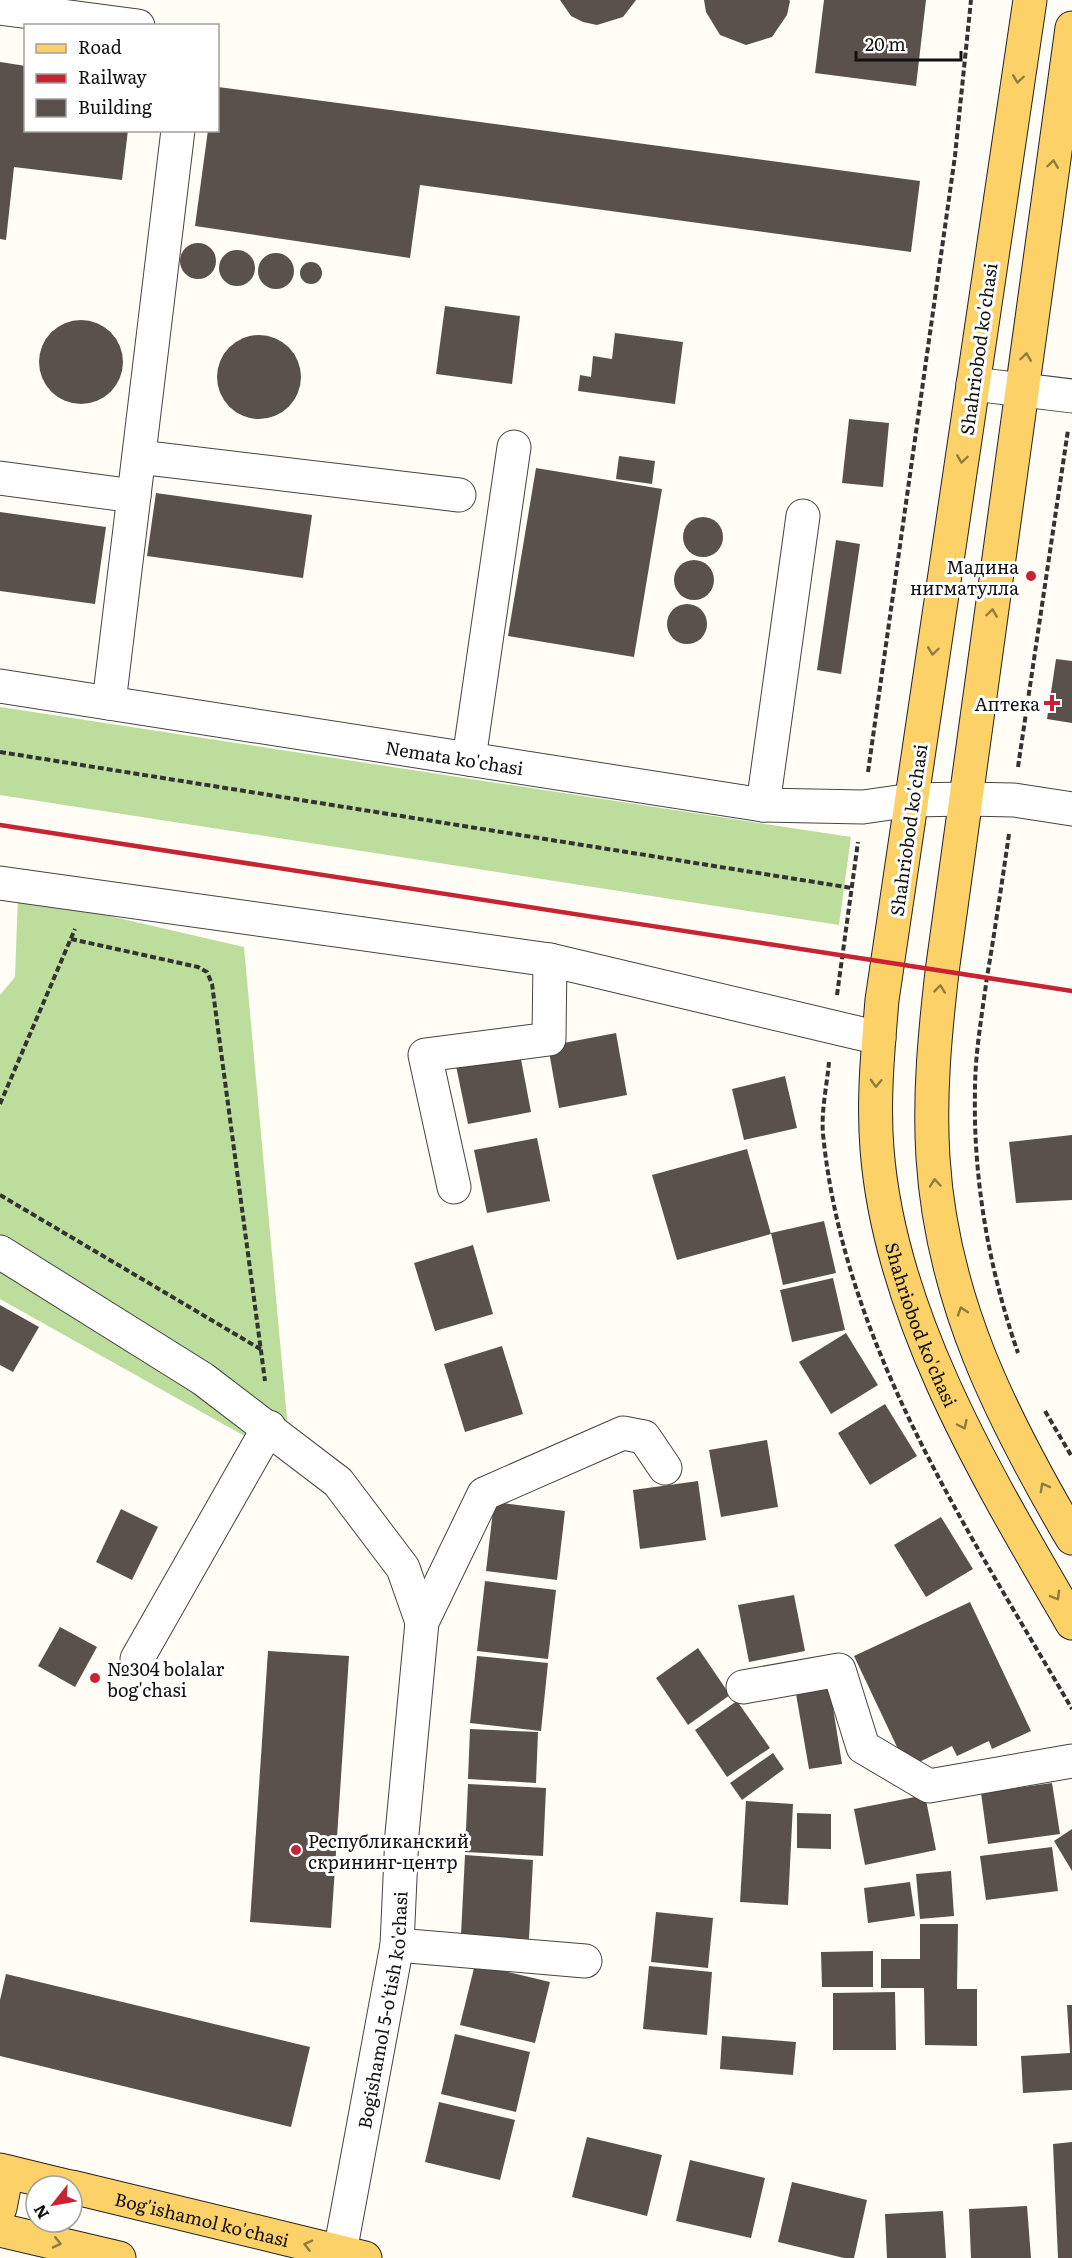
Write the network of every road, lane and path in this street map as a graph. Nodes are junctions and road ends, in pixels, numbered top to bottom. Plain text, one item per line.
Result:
1 (971, 0) edge
2 (1030, 0) edge
3 (0, 9) edge
4 (122, 24) edge
5 (1072, 28) edge
6 (178, 132) edge
7 (973, 384) junction
8 (1022, 390) junction
9 (1070, 410) edge
10 (514, 447) dead end
11 (139, 457) junction
12 (0, 478) edge
13 (459, 495) dead end
14 (134, 496) junction
15 (803, 516) dead end
16 (0, 686) edge
17 (109, 703) junction
18 (0, 752) edge
19 (469, 759) junction
20 (966, 799) junction
21 (912, 800) junction
22 (1014, 800) junction
23 (763, 805) junction
24 (863, 807) junction
25 (1072, 809) edge
26 (0, 883) edge
27 (852, 888) junction
28 (89, 895) junction
29 (70, 939) junction
30 (550, 960) junction
31 (832, 1026) junction
32 (879, 1038) junction
33 (0, 1104) edge
34 (454, 1187) dead end
35 (0, 1196) edge
36 (0, 1252) edge
37 (262, 1350) junction
38 (1020, 1356) dead end
39 (1042, 1406) dead end
40 (269, 1427) junction
41 (1072, 1457) edge
42 (665, 1468) dead end
43 (1072, 1538) edge
44 (422, 1622) junction
45 (1072, 1623) edge
46 (137, 1659) dead end
47 (743, 1687) dead end
48 (1072, 1761) edge
49 (397, 1945) junction
50 (585, 1961) dead end
51 (4, 2171) edge
52 (24, 2176) edge
53 (84, 2190) edge
54 (0, 2208) edge
55 (0, 2230) edge
56 (353, 2255) edge
57 (119, 2258) edge

1 - 24 path
2 -> 7 main road, Shahriobod ko'chasi
3 - 4 street
8 -> 5 main road
6 - 11 street
7 - 8 street
7 -> 21 main road, Shahriobod ko'chasi
8 - 9 street
20 -> 8 main road
9 - 22 path
10 - 19 street
11 - 13 street
11 - 14 street
12 - 14 street
14 - 17 street
15 - 23 street
16 - 17 street, Nemata ko'chasi
17 - 19 street, Nemata ko'chasi
18 - 27 path
19 - 23 street, Nemata ko'chasi
20 - 21 street, Nemata ko'chasi
20 - 22 street, Nemata ko'chasi
43 -> 20 main road
21 - 24 street, Nemata ko'chasi
21 - 32 main road, Shahriobod ko'chasi
22 - 25 street, Nemata ko'chasi
22 - 38 path
23 - 24 street, Nemata ko'chasi
24 - 27 path
26 - 28 street
27 - 31 path
28 - 29 path
28 - 30 street
29 - 33 path
29 - 37 path
30 - 31 street
30 - 34 street
31 - 32 street
32 -> 45 main road, Shahriobod ko'chasi
35 - 37 path
36 - 40 street
37 - 40 path
39 - 41 path
40 - 44 street
40 - 46 street
42 - 44 street
44 - 49 street, Bogishamol 5-o'tish ko'chasi
47 - 48 street
49 - 50 street
49 - 56 street, Bogishamol 5-o'tish ko'chasi
51 - 52 main road
51 - 54 main road
56 -> 53 main road, Bog'ishamol ko'chasi
55 -> 57 main road

